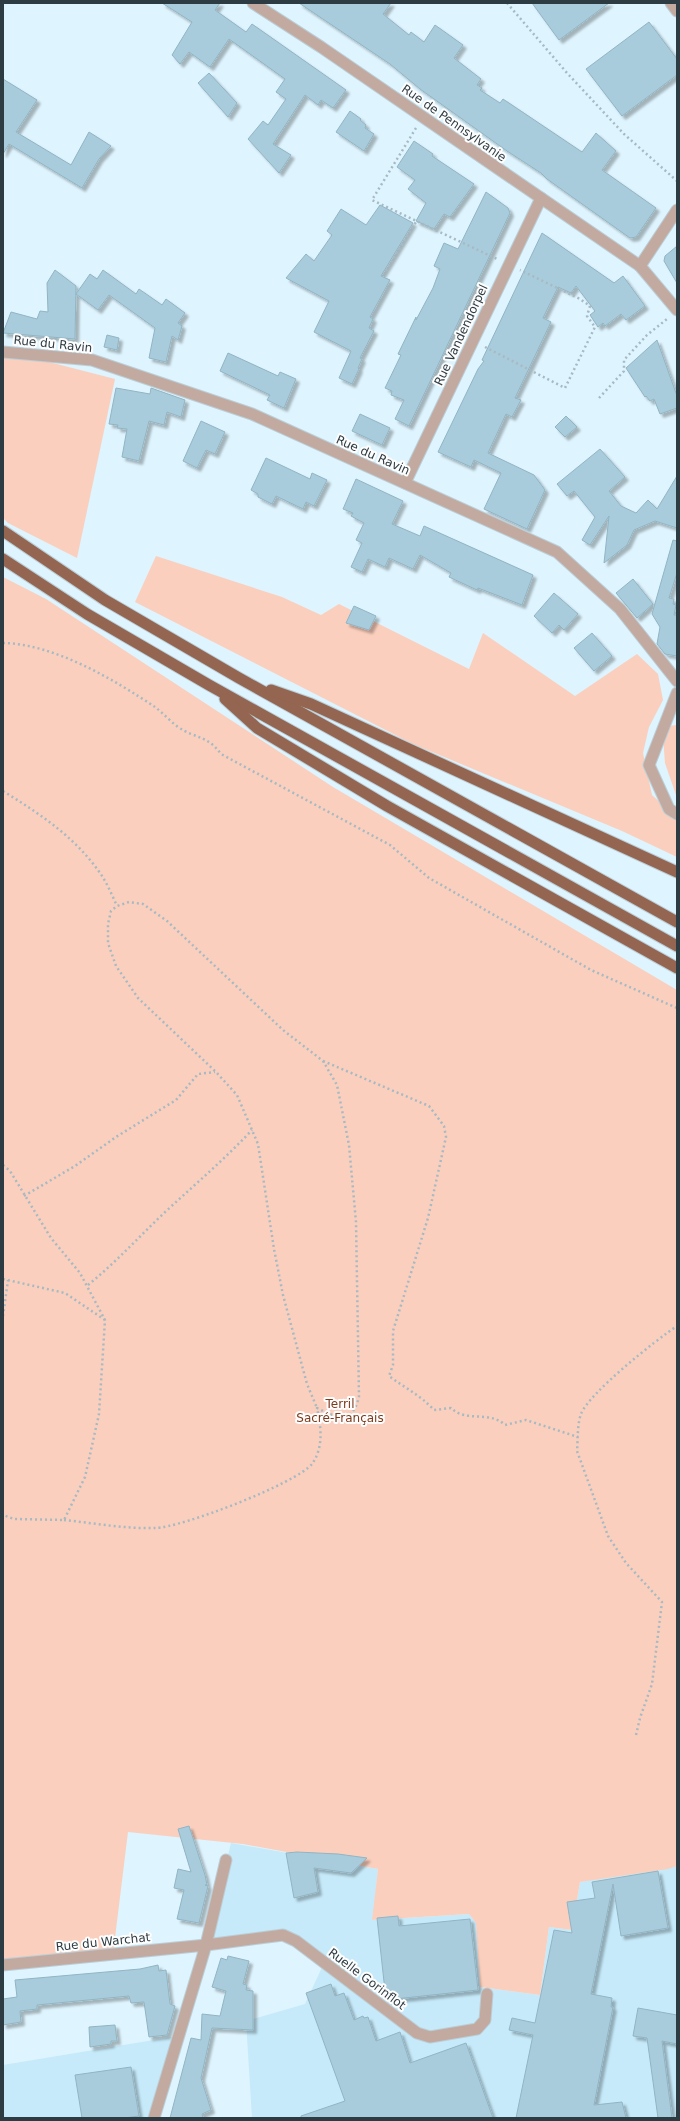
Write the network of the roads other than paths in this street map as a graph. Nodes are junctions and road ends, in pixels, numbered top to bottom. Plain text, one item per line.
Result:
1 (253, 3) edge
2 (672, 3) edge
3 (677, 11) edge
4 (541, 198) junction
5 (677, 210) edge
6 (640, 266) junction
7 (674, 313) edge
8 (3, 352) edge
9 (405, 484) junction
10 (3, 532) edge
11 (3, 559) edge
12 (239, 678) junction
13 (677, 682) edge
14 (209, 685) junction
15 (677, 693) edge
16 (677, 814) edge
17 (677, 872) edge
18 (677, 922) edge
19 (677, 946) edge
20 (677, 968) edge
21 (226, 1860) dead end
22 (206, 1945) junction
23 (3, 1965) edge
24 (486, 1994) dead end
25 (154, 2118) edge

1 - 4 street, Rue de Pennsylvanie
2 - 3 street
4 - 6 street, Rue de Pennsylvanie
4 - 9 street, Rue Vandendorpel
5 - 6 street
6 - 7 street, Rue de Pennsylvanie
8 - 9 street, Rue du Ravin
9 - 13 street, Rue du Ravin
10 - 12 highway
11 - 14 highway
12 - 17 highway
12 - 18 highway
14 - 19 highway
14 - 20 highway
15 - 16 street
21 - 22 street
22 - 23 street, Rue du Warchat
22 - 24 street, Ruelle Gorinflot
22 - 25 street

